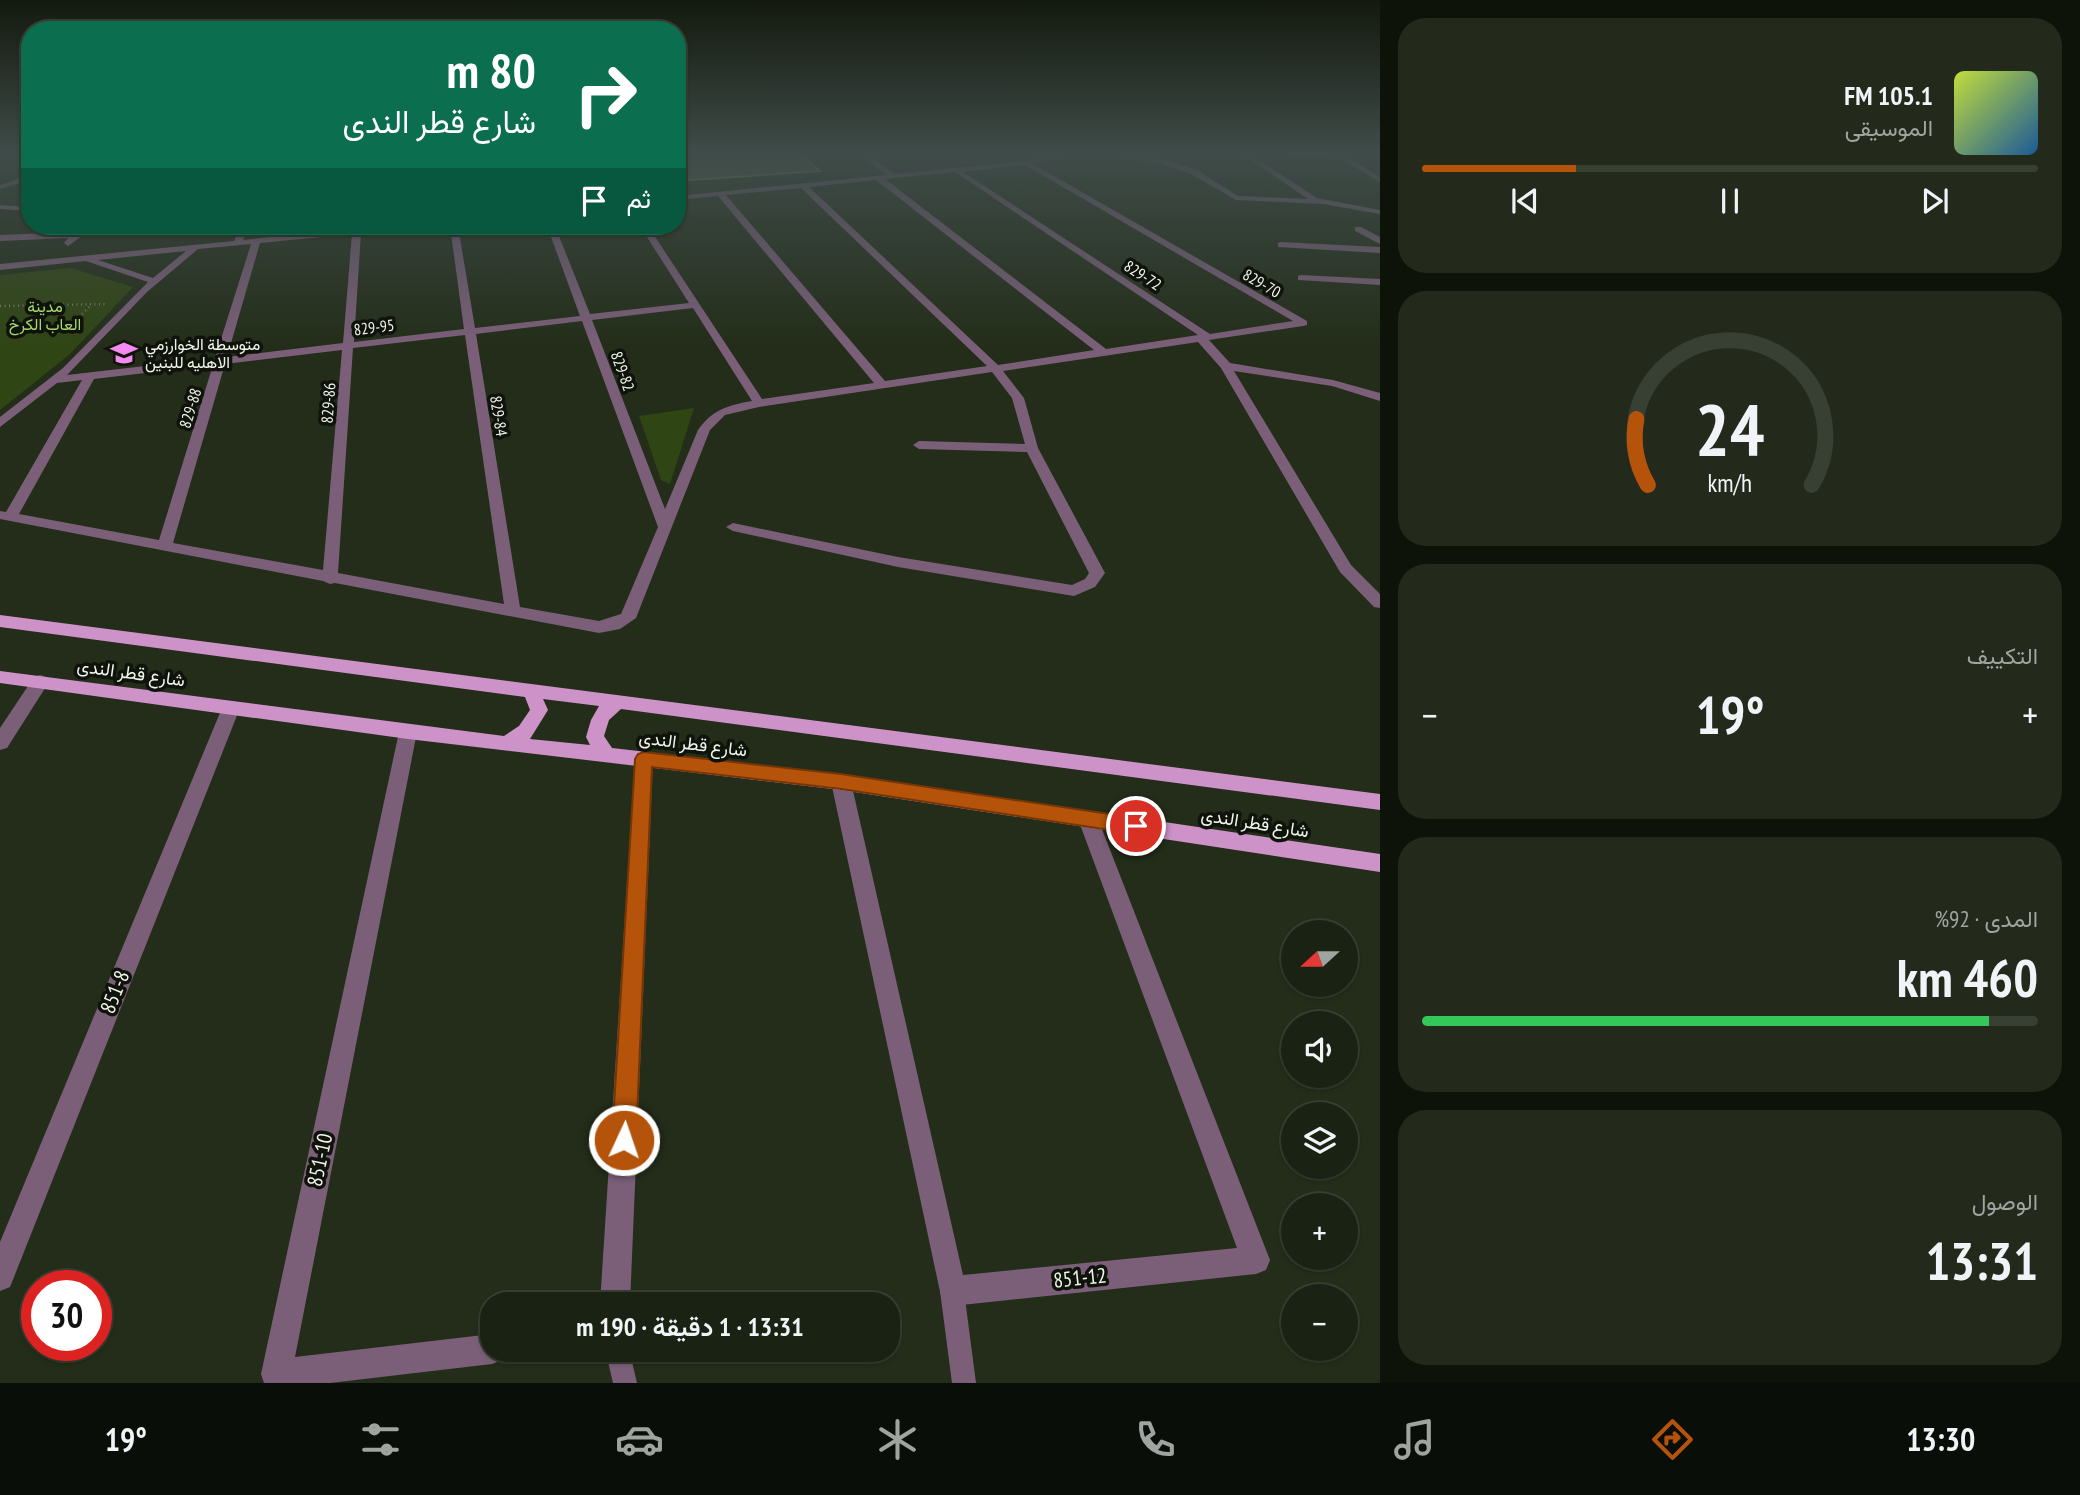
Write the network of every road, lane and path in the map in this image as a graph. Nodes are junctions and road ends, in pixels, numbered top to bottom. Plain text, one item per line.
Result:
1 (741, 219) edge
2 (837, 219) edge
3 (930, 219) edge
4 (1028, 219) edge
5 (1122, 219) edge
6 (1357, 229) dead end
7 (75, 235) joint
8 (242, 235) edge
9 (312, 235) edge
10 (357, 235) edge
11 (455, 235) edge
12 (554, 235) edge
13 (650, 235) edge
14 (0, 238) edge
15 (257, 241) junction
16 (1380, 241) edge
17 (239, 242) junction
18 (1281, 245) dead end
19 (197, 247) junction
20 (1380, 250) edge
21 (83, 258) junction
22 (52, 261) junction
23 (0, 267) edge
24 (1301, 278) dead end
25 (154, 281) junction
26 (1380, 282) edge
27 (91, 304) junction
28 (130, 304) junction
29 (696, 305) junction
30 (0, 306) edge
31 (82, 314) dead end
32 (586, 318) junction
33 (470, 332) junction
34 (1204, 337) junction
35 (348, 346) junction
36 (1103, 352) junction
37 (221, 360) junction
38 (1226, 366) junction
39 (995, 368) junction
40 (90, 376) junction
41 (56, 380) junction
42 (882, 385) junction
43 (1380, 397) edge
44 (759, 403) junction
45 (0, 423) edge
46 (919, 444) dead end
47 (1032, 448) junction
48 (5, 516) edge
49 (665, 527) junction
50 (733, 527) dead end
51 (165, 545) junction
52 (330, 579) junction
53 (1380, 603) edge
54 (513, 612) junction
55 (0, 621) edge
56 (0, 677) edge
57 (40, 682) junction
58 (531, 690) junction
59 (620, 702) junction
60 (231, 708) junction
61 (408, 732) junction
62 (0, 743) edge
63 (505, 743) junction
64 (606, 755) junction
65 (644, 759) junction
66 (841, 782) junction
67 (1380, 802) edge
68 (1088, 818) junction
69 (1380, 863) edge
70 (0, 1277) edge
71 (952, 1291) junction
72 (616, 1292) edge
73 (480, 1350) edge
74 (620, 1362) edge
75 (625, 1383) edge
76 (964, 1383) edge

1 - 42 street
2 - 39 street
3 - 36 street
4 - 34 street, 829-72
5 - 34 street, 829-70
6 - 16 street
7 - 14 street
7 - 22 street
8 - 17 street
9 - 15 street
10 - 35 street, 829-86
11 - 33 street, 829-84
12 - 32 street, 829-82
13 - 29 street
15 - 17 street
15 - 37 street, 829-88
17 - 19 street
18 - 20 street
19 - 21 street
19 - 25 street
21 - 22 street
21 - 25 street
22 - 23 street
24 - 26 street
25 - 28 street
27 - 28 path
27 - 30 path
27 - 31 path
28 - 41 street
29 - 32 street, 829-95
29 - 44 street
32 - 33 street, 829-95
32 - 49 street, 829-82
33 - 35 street, 829-95
33 - 54 street, 829-84
34 - 36 street
34 - 38 street, 829-72
35 - 37 street, 829-95
35 - 52 street, 829-86
36 - 39 street
37 - 40 street, 829-95
37 - 51 street, 829-88
38 - 43 street
38 - 53 street, 829-72
39 - 42 street
39 - 47 street
40 - 41 street, 829-95
40 - 48 street
41 - 45 street
42 - 44 street
44 - 49 street
46 - 47 street
47 - 50 street
48 - 51 street
49 - 54 street
51 - 52 street
52 - 54 street
55 - 58 main road, شارع قطر الندى
56 - 57 main road, شارع قطر الندى
57 - 60 main road, شارع قطر الندى
57 - 62 street
58 - 59 main road, شارع قطر الندى
58 - 63 main road
59 - 64 main road
59 - 67 main road, شارع قطر الندى
60 - 61 main road, شارع قطر الندى
60 - 70 street, 851-8
61 - 63 main road, شارع قطر الندى
61 - 73 street, 851-10
63 - 64 main road, شارع قطر الندى
64 - 65 main road, شارع قطر الندى
65 - 66 main road, شارع قطر الندى
65 - 72 street
66 - 68 main road, شارع قطر الندى
66 - 71 street
68 - 69 main road, شارع قطر الندى
68 - 71 street, 851-12
71 - 76 lane
74 - 75 lane

